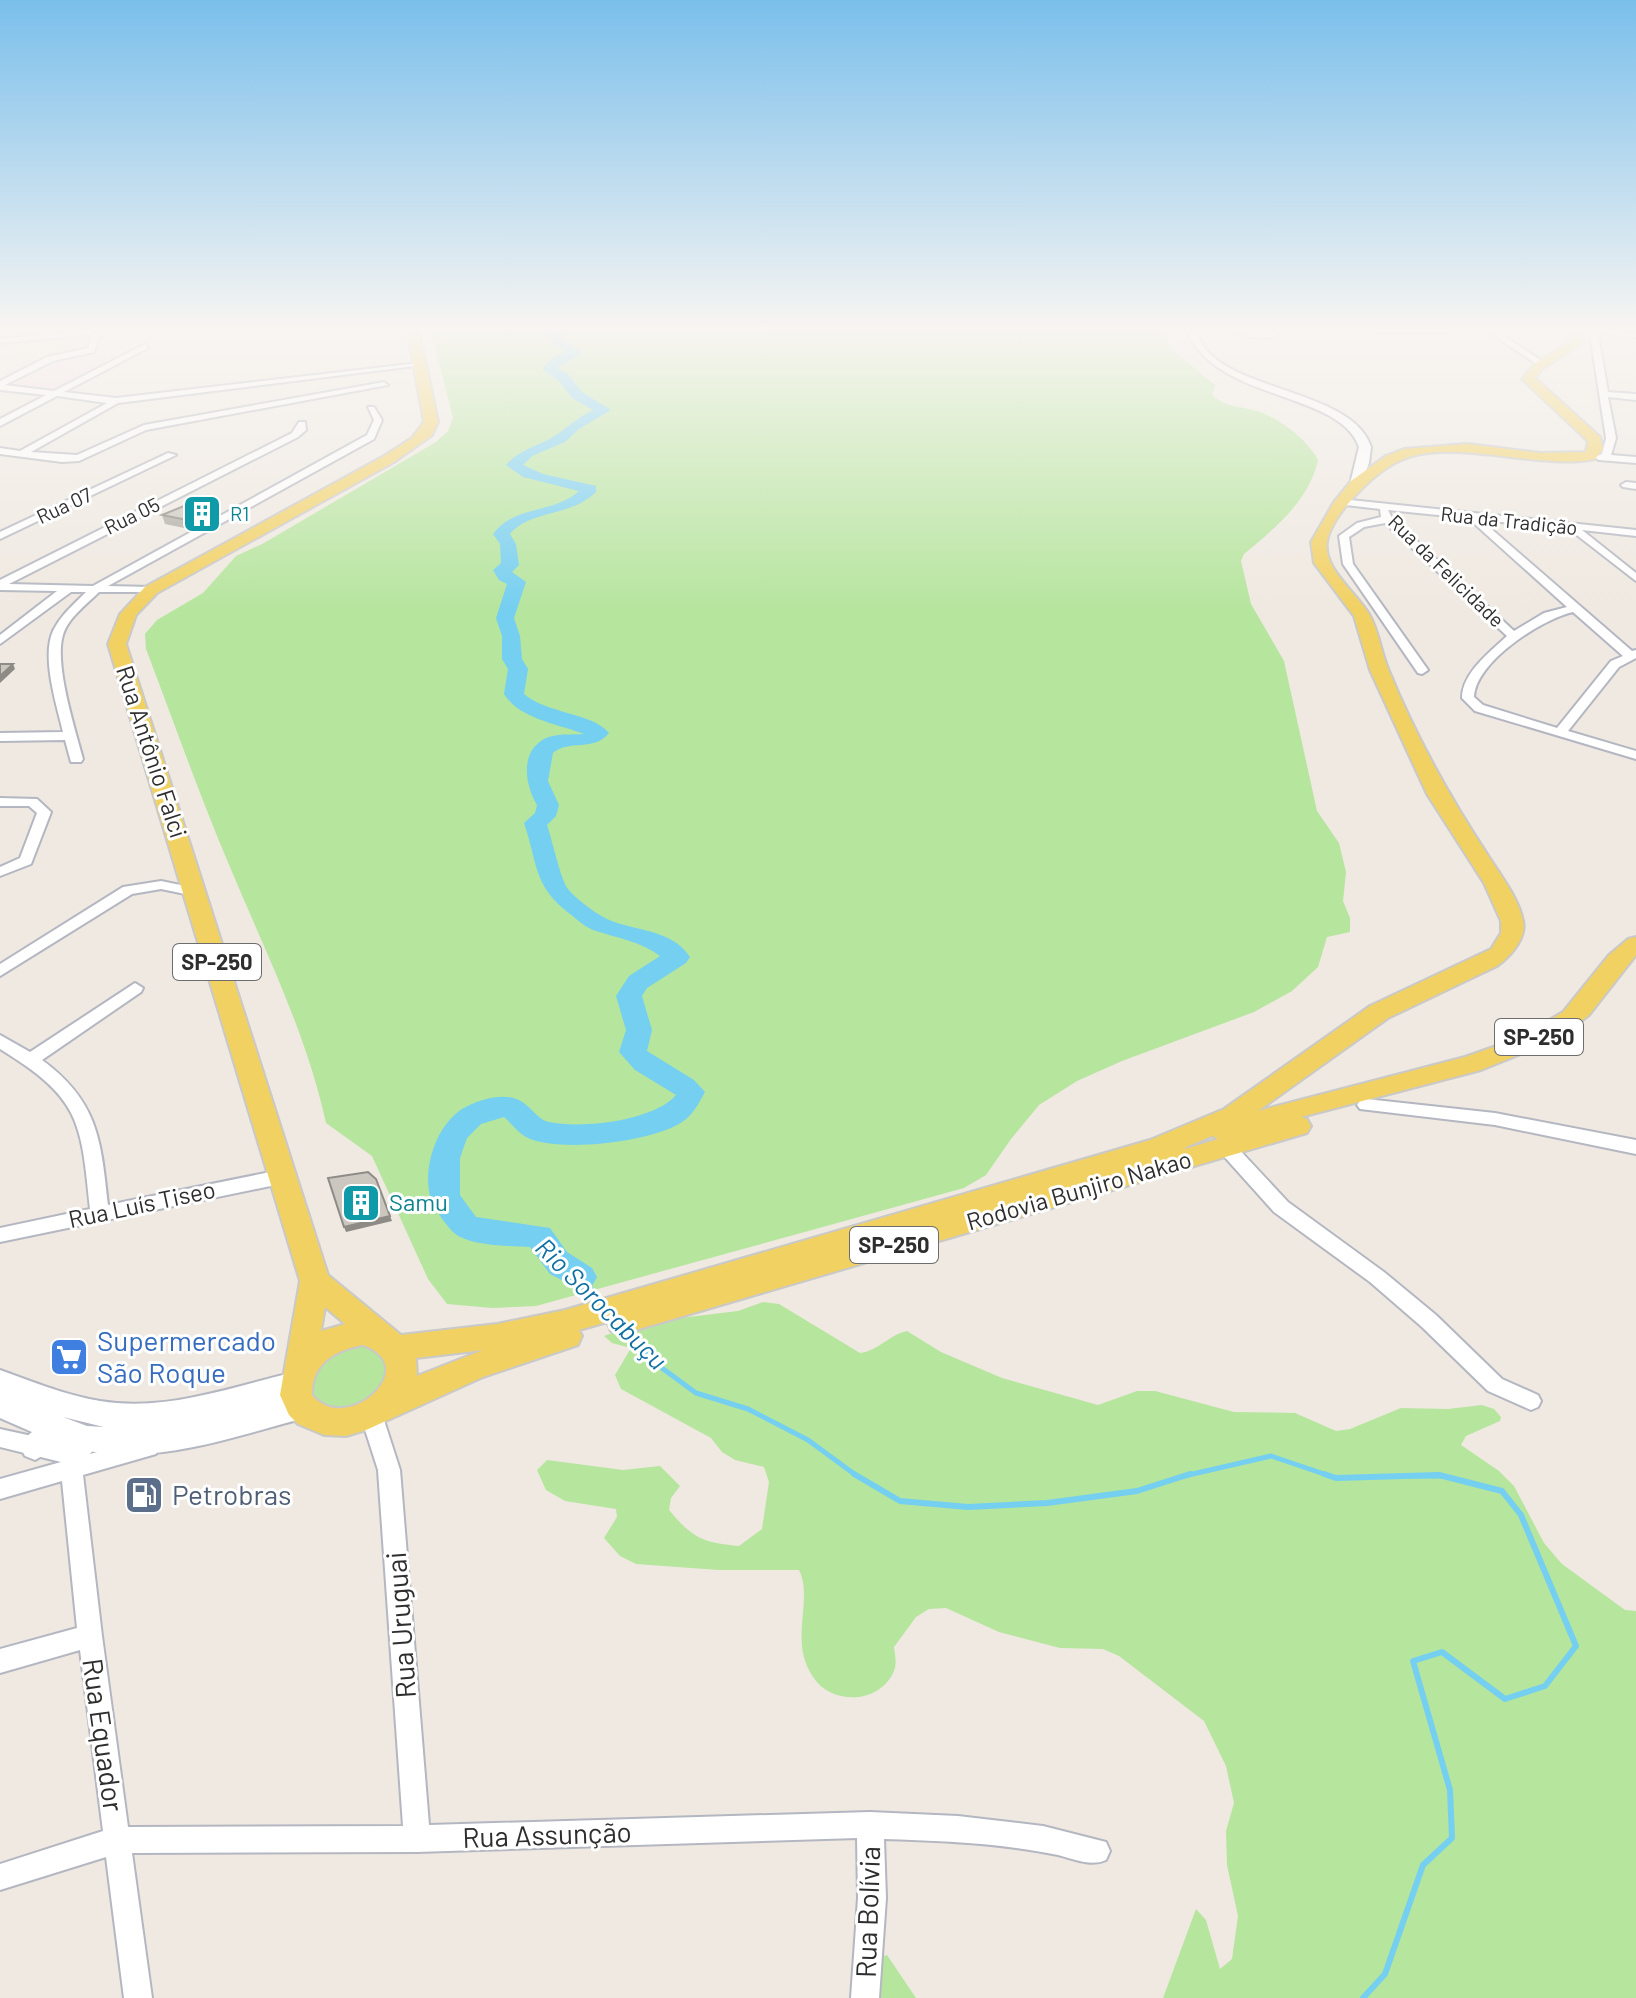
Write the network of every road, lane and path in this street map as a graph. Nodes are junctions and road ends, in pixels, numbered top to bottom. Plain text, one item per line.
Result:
1 (76, 423) edge
2 (171, 423) edge
3 (377, 423) edge
4 (431, 423) edge
5 (1344, 423) edge
6 (1579, 423) edge
7 (1609, 423) edge
8 (302, 424) dead end
9 (0, 451) edge
10 (21, 454) junction
11 (171, 455) dead end
12 (1598, 457) junction
13 (1636, 460) edge
14 (1356, 484) junction
15 (1341, 502) junction
16 (1385, 510) junction
17 (1473, 518) junction
18 (1573, 528) junction
19 (1636, 533) edge
20 (0, 536) edge
21 (1636, 578) edge
22 (0, 585) edge
23 (70, 587) junction
24 (98, 587) junction
25 (151, 590) junction
26 (1576, 608) junction
27 (1512, 635) junction
28 (0, 641) edge
29 (1633, 654) edge
30 (1422, 670) dead end
31 (1560, 732) junction
32 (71, 736) junction
33 (0, 737) edge
34 (1636, 755) edge
35 (76, 759) dead end
36 (0, 802) edge
37 (0, 872) edge
38 (195, 892) junction
39 (1636, 944) edge
40 (0, 971) edge
41 (135, 988) dead end
42 (0, 1041) edge
43 (31, 1059) junction
44 (1287, 1078) junction
45 (1409, 1082) junction
46 (1366, 1105) junction
47 (1254, 1122) junction
48 (1160, 1147) junction
49 (1227, 1148) junction
50 (1634, 1148) edge
51 (285, 1176) junction
52 (1109, 1182) junction
53 (100, 1213) junction
54 (0, 1235) edge
55 (315, 1281) junction
56 (388, 1342) junction
57 (0, 1382) edge
58 (299, 1387) junction
59 (1531, 1401) dead end
60 (0, 1405) edge
61 (375, 1411) junction
62 (119, 1416) junction
63 (60, 1429) junction
64 (0, 1438) edge
65 (35, 1447) junction
66 (79, 1456) junction
67 (0, 1489) edge
68 (90, 1636) junction
69 (0, 1661) edge
70 (870, 1825) junction
71 (417, 1839) junction
72 (117, 1840) junction
73 (1097, 1851) dead end
74 (0, 1877) edge
75 (138, 1998) edge
76 (865, 1998) edge

1 - 10 street
2 - 10 street
3 - 24 street
4 - 25 main road, Rua Antônio Falci / SP-250
5 - 14 street
6 - 12 main road
7 - 12 street
8 - 22 street, Rua 05
9 - 10 street
11 - 20 street, Rua 07
12 - 13 street
12 - 14 main road
14 - 15 main road
14 - 16 street
15 - 16 street, Rua da Tradição
15 - 44 main road
16 - 17 street, Rua da Tradição
16 - 27 street, Rua da Felicidade
16 - 30 street
17 - 18 street, Rua da Tradição
17 - 26 street
18 - 19 street, Rua da Tradição
18 - 21 street
22 - 23 street
23 - 24 street
23 - 28 street
24 - 25 street
24 - 32 street
25 - 38 main road, Rua Antônio Falci / SP-250
26 - 27 street
26 - 29 street
27 - 31 street
29 - 31 street
31 - 34 street
32 - 33 street
32 - 35 street
36 - 37 street
38 - 40 street
38 - 51 main road, Rua Antônio Falci / SP-250
39 - 45 main road, Rodovia Bunjiro Nakao / SP-250
41 - 43 street
42 - 43 street
43 - 53 street
44 - 47 main road
44 - 48 main road
45 - 46 main road, Rodovia Bunjiro Nakao / SP-250
45 - 47 main road, Rodovia Bunjiro Nakao / SP-250
46 - 49 main road, Rodovia Bunjiro Nakao / SP-250
46 - 50 street
47 - 48 main road, Rodovia Bunjiro Nakao / SP-250
47 - 52 main road
48 - 56 main road, Rodovia Bunjiro Nakao / SP-250
49 - 52 main road, Rodovia Bunjiro Nakao / SP-250
49 - 59 street
51 - 53 street, Rua Luís Tiseo
51 - 55 main road, Rua Antônio Falci / SP-250
52 - 61 main road, Rodovia Bunjiro Nakao / SP-250
53 - 54 street, Rua Luís Tiseo
55 - 56 main road
55 - 58 main road, Rua Antônio Falci / SP-250
56 - 58 main road, SP-250
56 - 61 main road
57 - 62 main road
58 - 61 main road, SP-250
58 - 62 main road
58 - 66 main road
60 - 63 main road
61 - 71 street, Rua Uruguai
62 - 66 street
63 - 65 main road
63 - 66 main road
64 - 65 street
65 - 66 street
66 - 67 street
66 - 68 street, Rua Equador
68 - 69 street
68 - 72 street, Rua Equador
70 - 71 street, Rua Assunção
70 - 73 street, Rua Assunção
70 - 76 street, Rua Bolívia
71 - 72 street, Rua Assunção
72 - 74 street, Rua Assunção
72 - 75 street, Rua Equador

